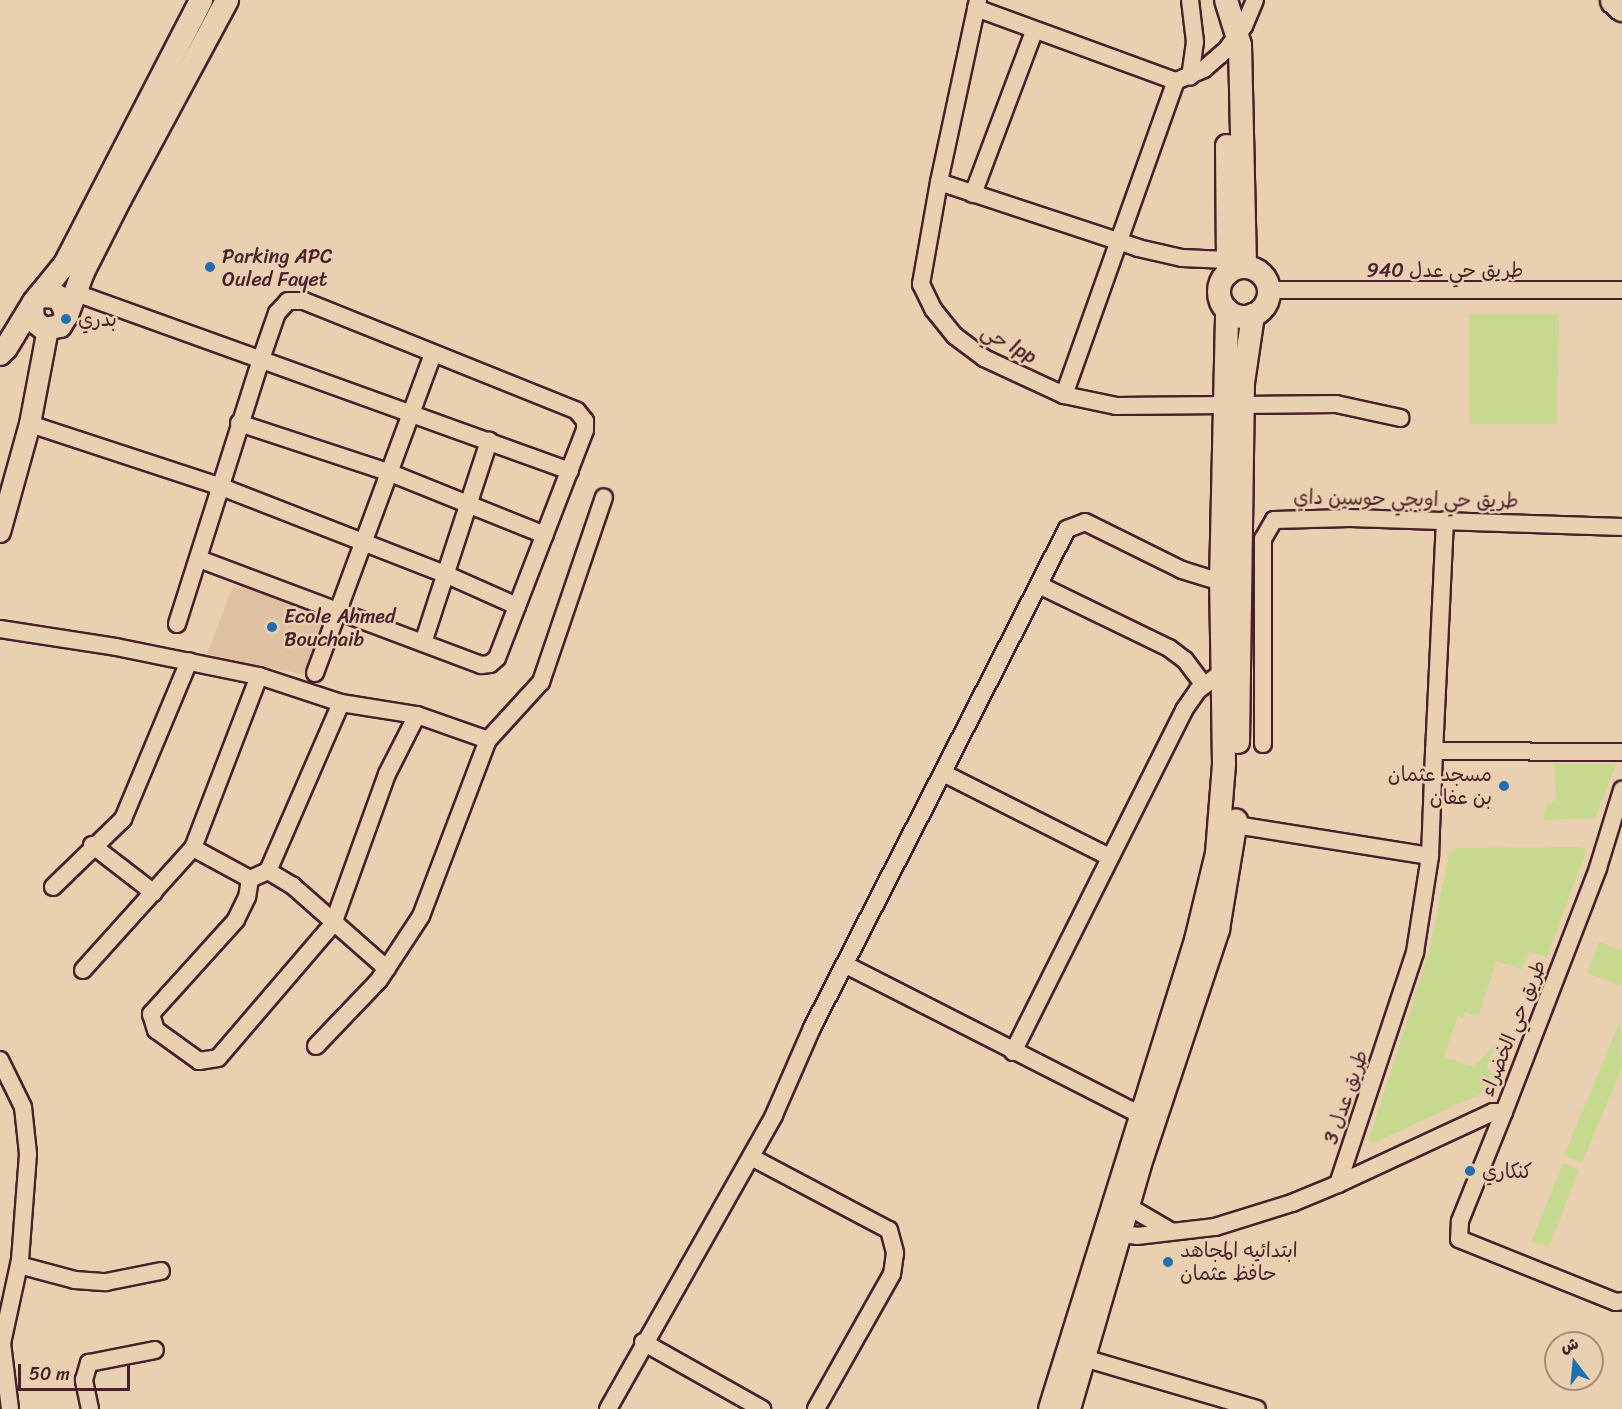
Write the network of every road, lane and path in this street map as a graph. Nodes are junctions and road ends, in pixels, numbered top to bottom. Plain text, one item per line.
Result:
1 (201, 0) edge
2 (227, 0) edge
3 (1190, 0) edge
4 (1255, 0) edge
5 (1614, 0) edge
6 (977, 4) edge
7 (1622, 7) edge
8 (1230, 25) edge
9 (1034, 32) junction
10 (1183, 79) junction
11 (939, 182) junction
12 (973, 194) junction
13 (1120, 242) junction
14 (1233, 267) junction
15 (1268, 290) junction
16 (1622, 291) edge
17 (76, 293) junction
18 (35, 302) junction
19 (1227, 310) junction
20 (67, 315) junction
21 (1253, 315) junction
22 (46, 329) junction
23 (3, 351) edge
24 (433, 354) junction
25 (261, 359) junction
26 (1064, 395) junction
27 (1234, 405) junction
28 (410, 413) junction
29 (1401, 418) dead end
30 (239, 423) junction
31 (30, 424) junction
32 (489, 441) junction
33 (570, 471) junction
34 (388, 472) junction
35 (219, 486) junction
36 (604, 497) dead end
37 (471, 505) junction
38 (1445, 520) junction
39 (1622, 527) edge
40 (0, 532) edge
41 (545, 535) junction
42 (364, 543) junction
43 (199, 559) junction
44 (446, 574) junction
45 (1221, 582) junction
46 (1039, 585) junction
47 (517, 606) junction
48 (339, 612) junction
49 (177, 624) dead end
50 (0, 629) edge
51 (423, 643) junction
52 (189, 661) junction
53 (315, 673) dead end
54 (259, 676) junction
55 (1212, 679) junction
56 (341, 704) junction
57 (417, 715) junction
58 (488, 740) junction
59 (1263, 744) dead end
60 (1434, 752) junction
61 (1622, 752) edge
62 (943, 773) junction
63 (1622, 790) edge
64 (1236, 825) junction
65 (92, 845) junction
66 (193, 848) junction
67 (1430, 856) junction
68 (1109, 857) junction
69 (268, 871) junction
70 (249, 879) junction
71 (52, 887) dead end
72 (154, 893) junction
73 (333, 924) junction
74 (846, 965) junction
75 (387, 969) junction
76 (83, 970) dead end
77 (316, 1046) dead end
78 (1013, 1053) junction
79 (0, 1060) edge
80 (1504, 1112) junction
81 (1139, 1114) junction
82 (751, 1157) junction
83 (1338, 1184) junction
84 (1121, 1201) junction
85 (1172, 1232) junction
86 (1113, 1234) junction
87 (19, 1265) junction
88 (161, 1271) dead end
89 (1622, 1301) edge
90 (643, 1342) junction
91 (155, 1350) dead end
92 (1084, 1358) junction
93 (10, 1409) edge
94 (90, 1409) edge
95 (608, 1409) edge
96 (762, 1409) edge
97 (816, 1409) edge
98 (1050, 1409) edge
99 (1069, 1409) edge
100 (1257, 1409) edge

1 - 18 main road
2 - 17 main road
3 - 10 street
4 - 8 street
5 - 7 highway
6 - 9 street, حي lpp
6 - 11 street, حي lpp
8 - 10 street
8 - 14 main road
9 - 10 street, حي lpp
9 - 12 street
10 - 13 street
11 - 12 street
11 - 26 street, حي lpp
12 - 13 street
13 - 14 street
13 - 26 street
14 - 15 main road
14 - 19 main road
15 - 16 street, طريق حي عدل 940
15 - 21 main road
17 - 20 main road
17 - 25 street
18 - 20 main road
18 - 22 main road
18 - 23 main road
19 - 21 main road
19 - 27 main road
20 - 22 main road
21 - 27 main road
22 - 23 main road
22 - 31 street
24 - 25 street
24 - 28 street
24 - 33 street
25 - 28 street
25 - 30 street
26 - 27 street, حي lpp
27 - 29 street, حي lpp
27 - 45 main road
27 - 64 main road
28 - 32 street
28 - 34 street
30 - 34 street
30 - 35 street
31 - 35 street
31 - 40 street
32 - 33 street
32 - 37 street
33 - 41 street
34 - 37 street
34 - 42 street
35 - 42 street
35 - 43 street
36 - 58 street
37 - 41 street
37 - 44 street
38 - 39 street, طريق حي اوبجي حوسين داي
38 - 59 street, طريق حي اوبجي حوسين داي
38 - 60 street
41 - 47 street
42 - 44 street
42 - 48 street
43 - 48 street
43 - 49 street
44 - 47 street
44 - 51 street
45 - 46 street
45 - 55 main road
46 - 55 street
46 - 62 street
47 - 51 street
48 - 51 street
48 - 53 street
50 - 52 street
52 - 54 street
52 - 65 street
54 - 56 street
54 - 66 street
55 - 68 street
55 - 81 main road
56 - 57 street
56 - 69 street
57 - 58 street
57 - 73 street
58 - 75 street
60 - 61 street
60 - 67 street, طريق عدل 3
62 - 68 street
62 - 74 street
63 - 80 street, طريق حي الخضراء
64 - 67 street
64 - 84 main road
65 - 71 street
65 - 72 street
66 - 70 street
66 - 72 street
67 - 83 street, طريق عدل 3
68 - 78 street
69 - 70 street
69 - 73 street
70 - 73 street
72 - 76 street
73 - 75 street
74 - 78 street
74 - 82 street
75 - 77 street
78 - 81 street
79 - 87 street
80 - 83 street, طريق حي الخضراء
80 - 89 street
81 - 84 main road
82 - 90 street
82 - 97 street
83 - 85 street
84 - 85 street
84 - 86 main road
85 - 86 street
86 - 92 main road
86 - 98 main road
87 - 88 street
87 - 93 street
90 - 95 street
90 - 96 street
91 - 94 street
92 - 99 main road
92 - 100 street

